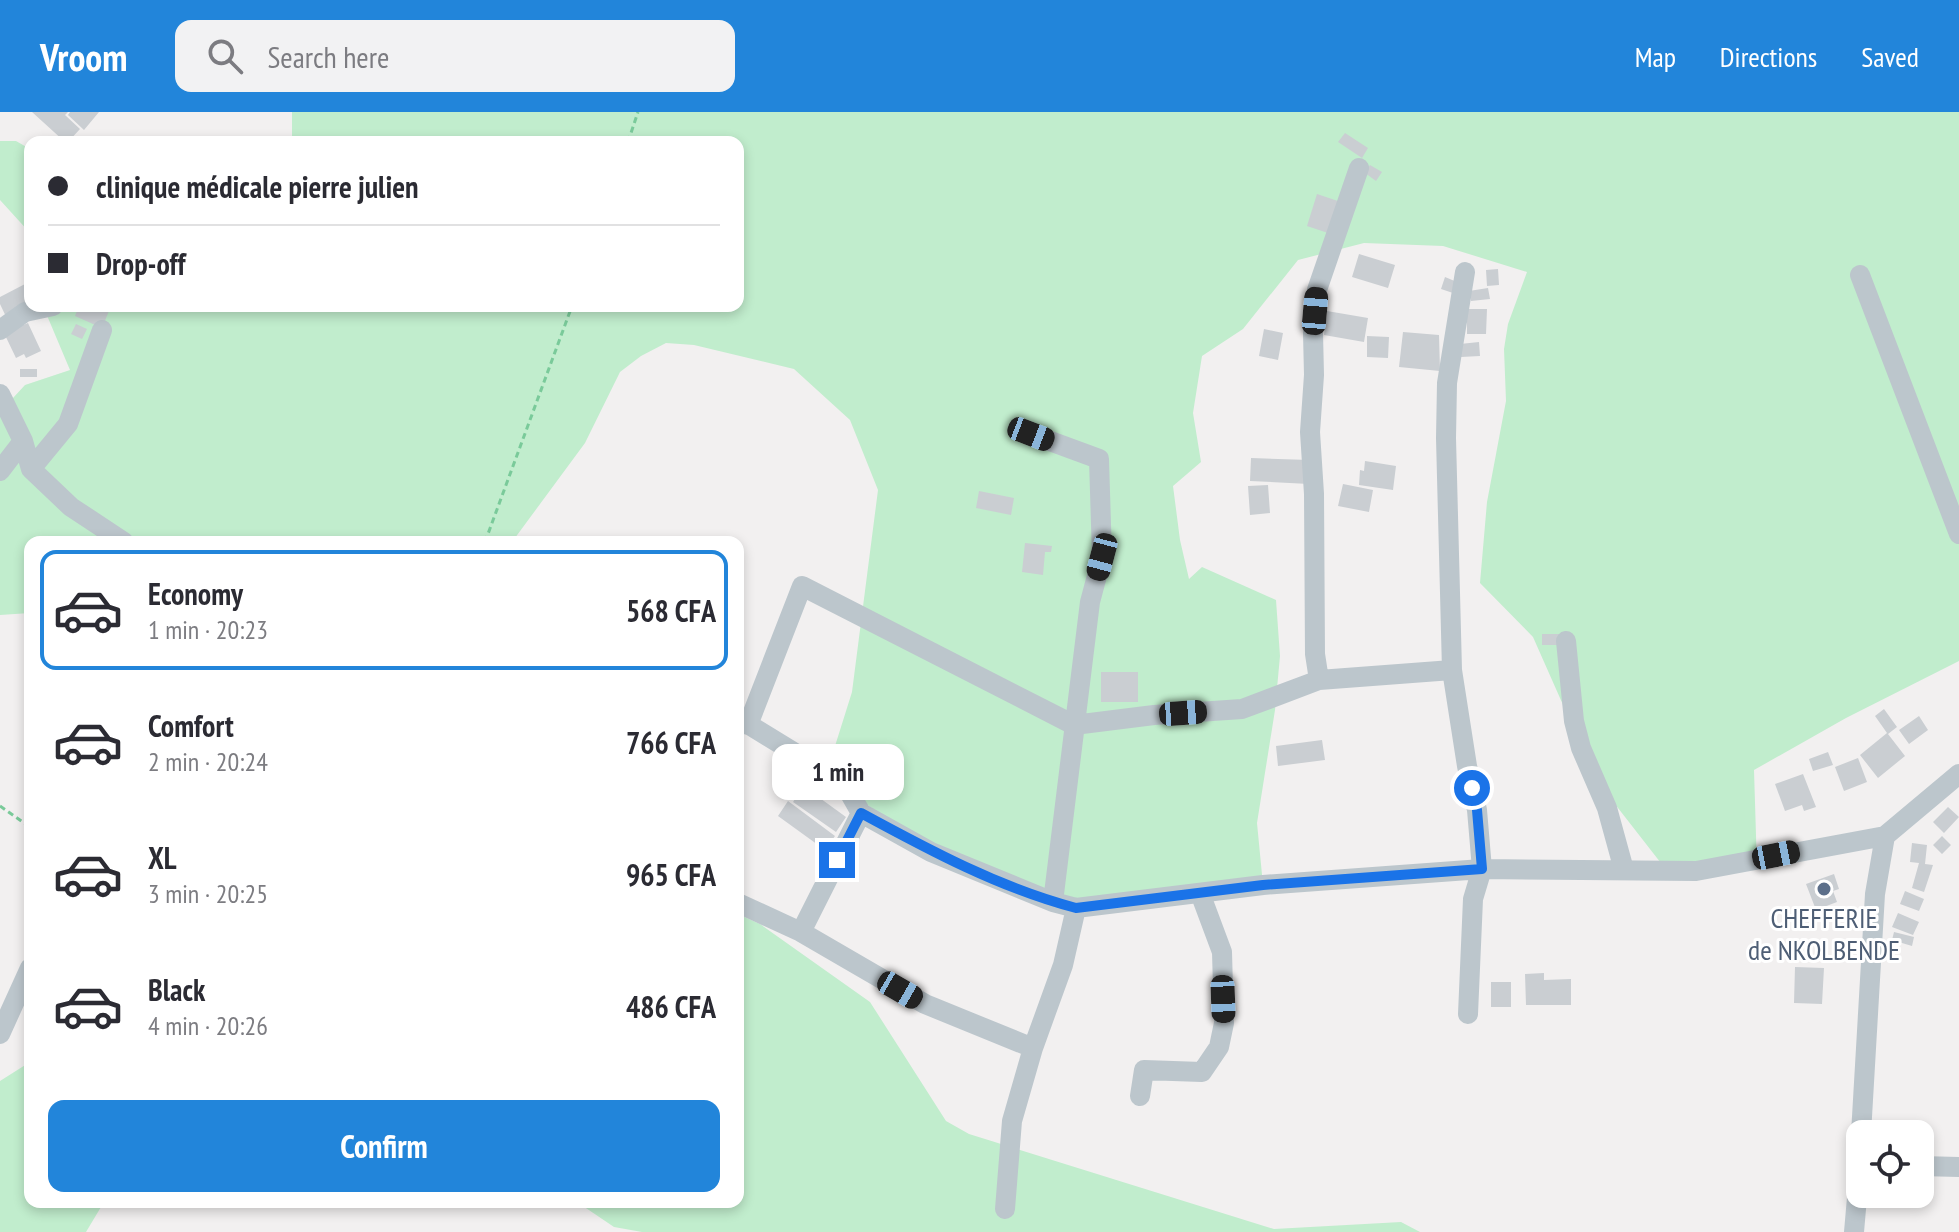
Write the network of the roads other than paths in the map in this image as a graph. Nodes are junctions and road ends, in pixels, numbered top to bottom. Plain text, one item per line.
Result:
1 (1359, 168) dead end
2 (1465, 272) dead end
3 (1860, 275) dead end
4 (25, 312) edge
5 (0, 330) edge
6 (102, 330) dead end
7 (0, 394) edge
8 (1031, 434) dead end
9 (23, 441) junction
10 (31, 469) junction
11 (0, 471) edge
12 (1959, 534) edge
13 (115, 536) edge
14 (1566, 641) dead end
15 (1452, 670) junction
16 (1319, 680) junction
17 (744, 720) edge
18 (744, 723) edge
19 (1074, 725) junction
20 (1959, 774) edge
21 (861, 813) junction
22 (1885, 836) junction
23 (1482, 869) junction
24 (1624, 870) junction
25 (1200, 893) junction
26 (1053, 902) junction
27 (744, 906) edge
28 (1076, 908) junction
29 (801, 932) junction
30 (24, 981) edge
31 (1468, 1014) dead end
32 (0, 1034) edge
33 (1033, 1048) junction
34 (1140, 1096) dead end
35 (1862, 1120) edge
36 (1934, 1166) edge
37 (1959, 1167) edge
38 (1856, 1208) edge
39 (1005, 1209) dead end
40 (1854, 1232) edge

1 - 16 street
2 - 15 street
3 - 12 street
4 - 5 street
6 - 10 street
7 - 9 street
8 - 19 street
9 - 10 street
9 - 11 street
10 - 13 street
14 - 24 street
15 - 16 street
15 - 23 street
16 - 19 street
17 - 19 street
18 - 21 street
19 - 26 street
20 - 22 street
21 - 26 street
21 - 29 street
22 - 24 street
22 - 35 street
23 - 24 street
23 - 25 street
23 - 31 street
25 - 28 street
25 - 34 street
26 - 28 street
27 - 29 street
28 - 33 street
29 - 33 street
30 - 32 street
33 - 39 street
36 - 37 street
38 - 40 street

